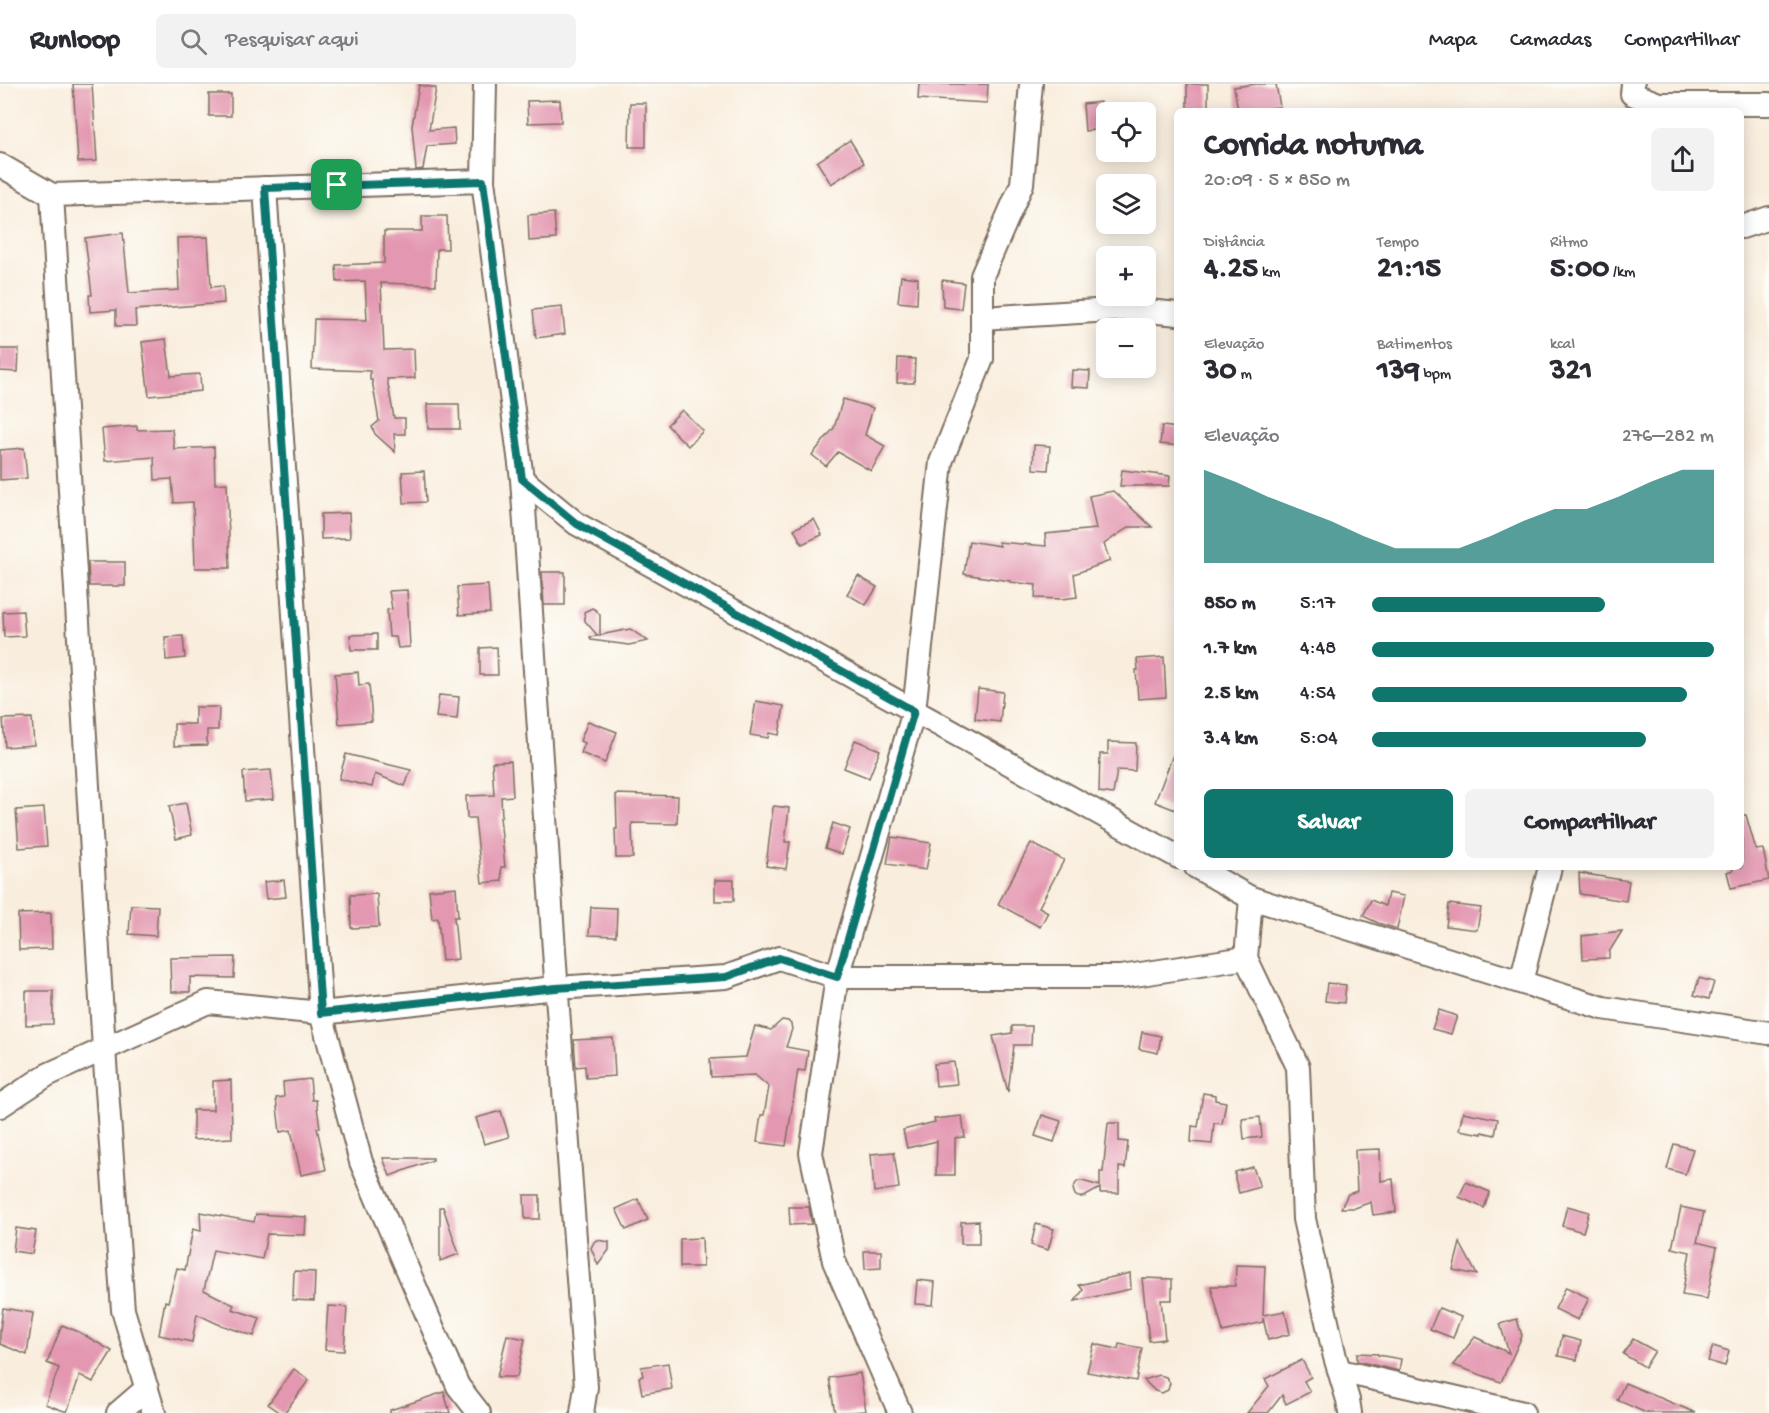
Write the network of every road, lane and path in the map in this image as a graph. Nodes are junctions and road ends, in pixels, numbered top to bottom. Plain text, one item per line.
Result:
1 (485, 84) edge
2 (1031, 84) edge
3 (1633, 84) edge
4 (1769, 104) edge
5 (0, 165) edge
6 (483, 181) junction
7 (265, 188) junction
8 (52, 195) junction
9 (1769, 218) edge
10 (1744, 226) edge
11 (1174, 314) edge
12 (982, 318) junction
13 (522, 479) junction
14 (914, 711) junction
15 (1174, 855) edge
16 (1201, 870) edge
17 (1549, 870) edge
18 (1251, 898) junction
19 (1246, 958) junction
20 (837, 977) junction
21 (1521, 982) junction
22 (556, 988) junction
23 (321, 1013) junction
24 (1769, 1033) edge
25 (104, 1048) junction
26 (0, 1106) edge
27 (1340, 1371) junction
28 (147, 1388) junction
29 (118, 1413) edge
30 (154, 1413) edge
31 (479, 1413) edge
32 (582, 1413) edge
33 (900, 1413) edge
34 (1350, 1413) edge
35 (1523, 1413) edge

1 - 6 street
2 - 12 street
3 - 4 street
5 - 8 street
6 - 7 street
6 - 13 street
7 - 8 street
7 - 23 street
8 - 25 street
9 - 10 street
11 - 12 street
12 - 14 street
13 - 14 street
13 - 22 street
14 - 15 street
14 - 20 street
16 - 18 street
17 - 21 street
18 - 19 street
18 - 21 street
19 - 20 street
19 - 27 street
20 - 22 street
20 - 33 street
21 - 24 street
22 - 23 street
22 - 32 street
23 - 25 street
23 - 31 street
25 - 26 street
25 - 28 street
27 - 34 street
27 - 35 street
28 - 29 street
28 - 30 street

